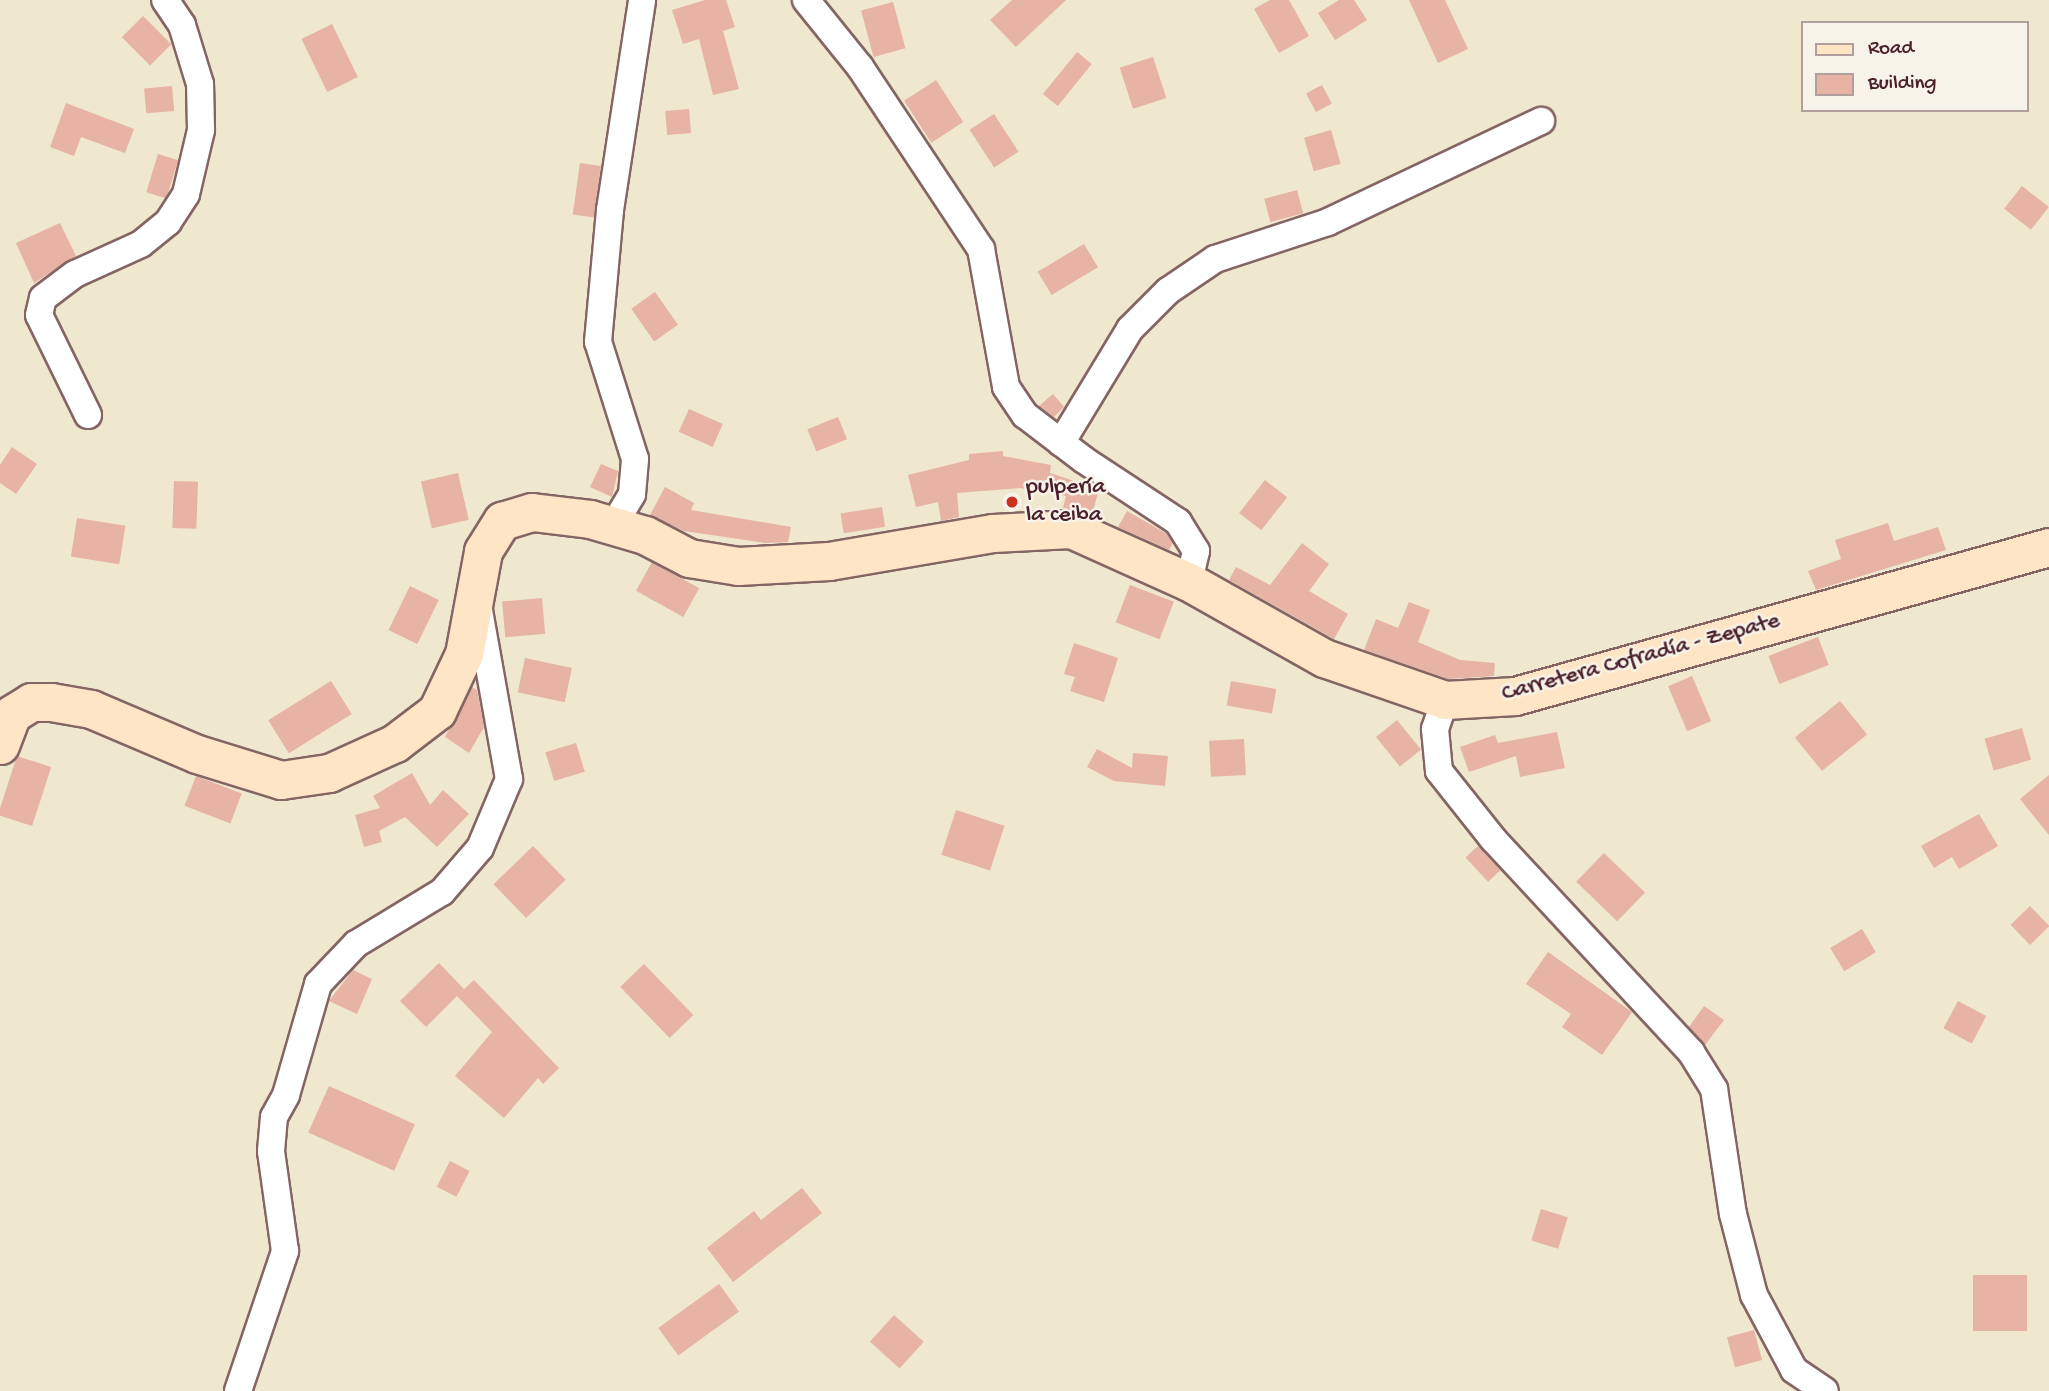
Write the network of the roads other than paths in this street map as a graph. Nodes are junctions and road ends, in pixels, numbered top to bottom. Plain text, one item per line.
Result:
1 (165, 0) edge
2 (642, 0) edge
3 (806, 0) edge
4 (1541, 121) dead end
5 (88, 415) dead end
6 (1061, 443) junction
7 (613, 526) junction
8 (2049, 547) edge
9 (1189, 582) junction
10 (476, 593) junction
11 (1445, 700) junction
12 (0, 745) edge
13 (238, 1391) edge
14 (1825, 1391) edge

1 - 5 street
2 - 7 street
3 - 6 street
4 - 6 street
6 - 9 street
7 - 9 street, Carretera Cofradía - Zepate
7 - 10 street, Carretera Cofradía - Zepate
8 - 11 street, Carretera Cofradía - Zepate
9 - 11 street, Carretera Cofradía - Zepate
10 - 12 street, Carretera Cofradía - Zepate
10 - 13 street
11 - 14 street

